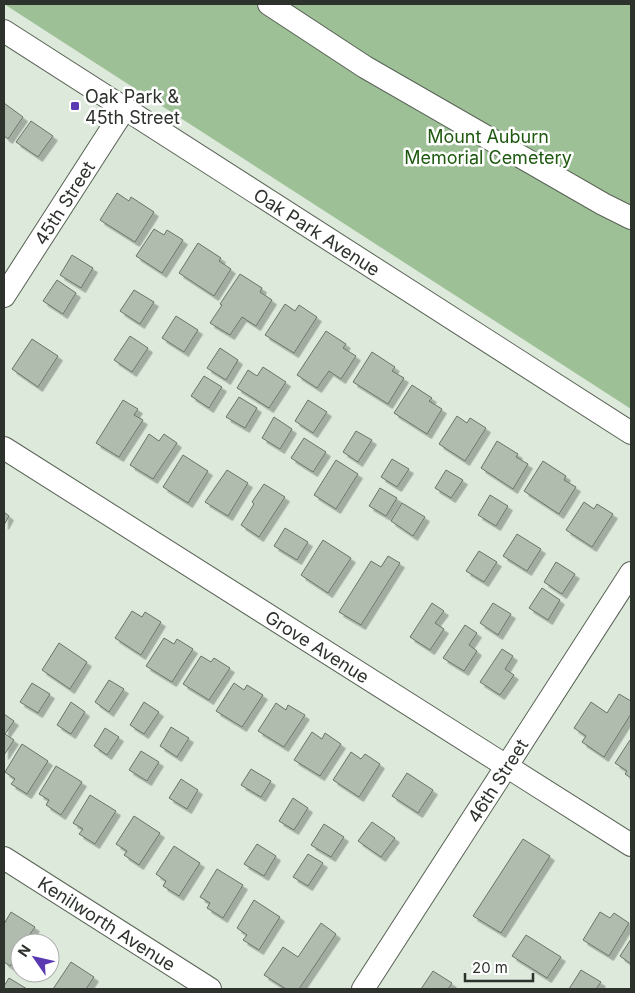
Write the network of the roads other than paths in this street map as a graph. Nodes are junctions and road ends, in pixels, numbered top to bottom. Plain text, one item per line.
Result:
1 (269, 4) edge
2 (4, 31) edge
3 (125, 108) junction
4 (631, 218) edge
5 (4, 296) edge
6 (631, 433) edge
7 (4, 448) edge
8 (631, 573) edge
9 (507, 766) junction
10 (631, 845) edge
11 (4, 858) edge
12 (210, 989) edge
13 (363, 989) edge

1 - 4 street
2 - 3 street, Oak Park Avenue
3 - 5 street, 45th Street
3 - 6 street, Oak Park Avenue
7 - 9 street, Grove Avenue
8 - 9 street, 46th Street
9 - 10 street, Grove Avenue
9 - 13 street, 46th Street
11 - 12 street, Kenilworth Avenue

